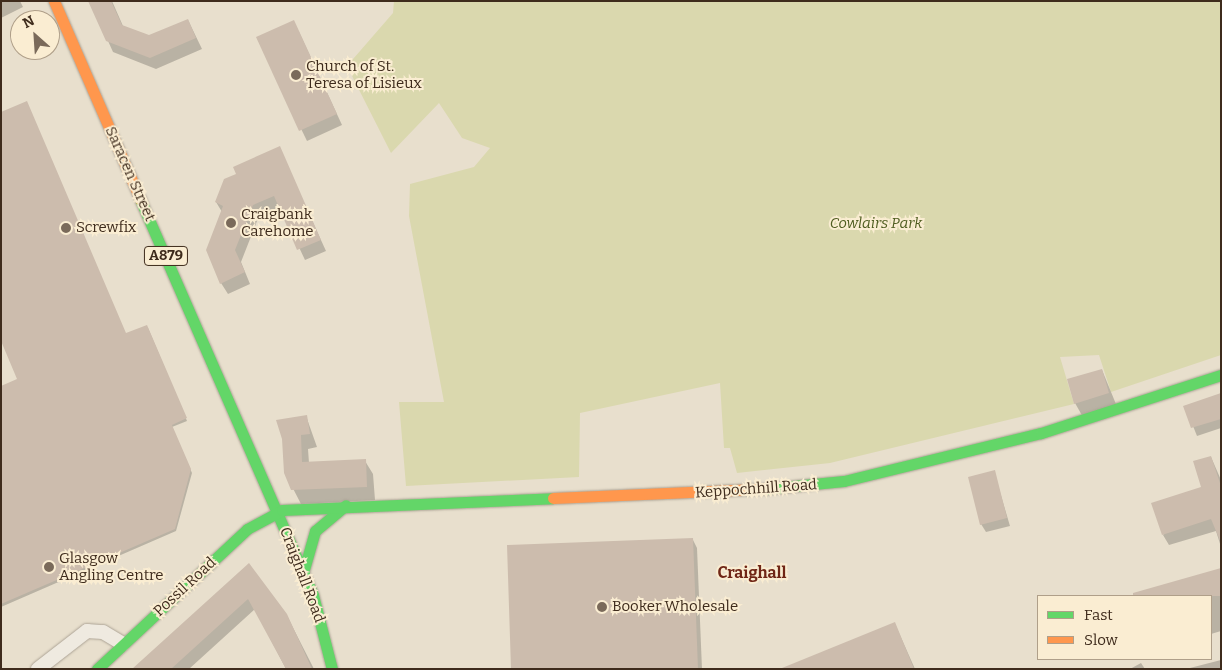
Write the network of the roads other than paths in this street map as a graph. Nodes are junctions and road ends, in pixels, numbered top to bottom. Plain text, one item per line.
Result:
1 (54, 1) edge
2 (1221, 375) edge
3 (346, 505) junction
4 (277, 511) junction
5 (303, 573) junction
6 (123, 644) junction
7 (38, 669) edge
8 (97, 669) edge
9 (332, 669) edge

1 - 4 street, Saracen Street / A879
2 - 3 street, Keppochhill Road
3 - 4 street, Keppochhill Road
3 - 5 street
4 - 5 street, Craighall Road / A879
4 - 6 street, Possil Road
5 - 9 street, Craighall Road / A879
6 - 7 street
6 - 8 street, Possil Road

